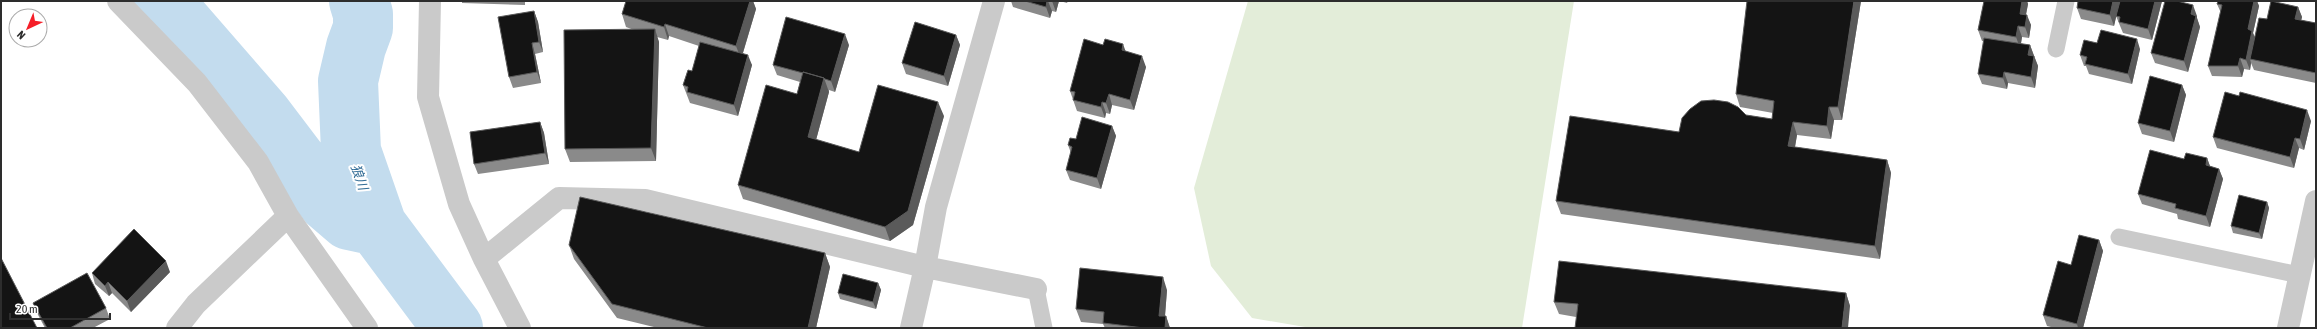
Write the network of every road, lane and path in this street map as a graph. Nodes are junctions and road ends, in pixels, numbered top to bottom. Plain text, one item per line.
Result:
1 (118, 1) edge
2 (430, 1) edge
3 (994, 1) edge
4 (2066, 1) edge
5 (2056, 49) dead end
6 (2316, 201) edge
7 (288, 216) junction
8 (2119, 237) dead end
9 (484, 259) junction
10 (925, 266) junction
11 (2299, 275) junction
12 (1036, 289) joint
13 (177, 328) edge
14 (367, 328) edge
15 (520, 328) edge
16 (911, 328) edge
17 (1044, 328) edge
18 (2288, 328) edge

1 - 7 street
2 - 9 street
3 - 10 street
4 - 5 lane
6 - 11 street
7 - 13 street
7 - 14 street
8 - 11 lane
9 - 10 street
9 - 15 street
10 - 12 street
10 - 16 street
11 - 18 street
12 - 17 lane

